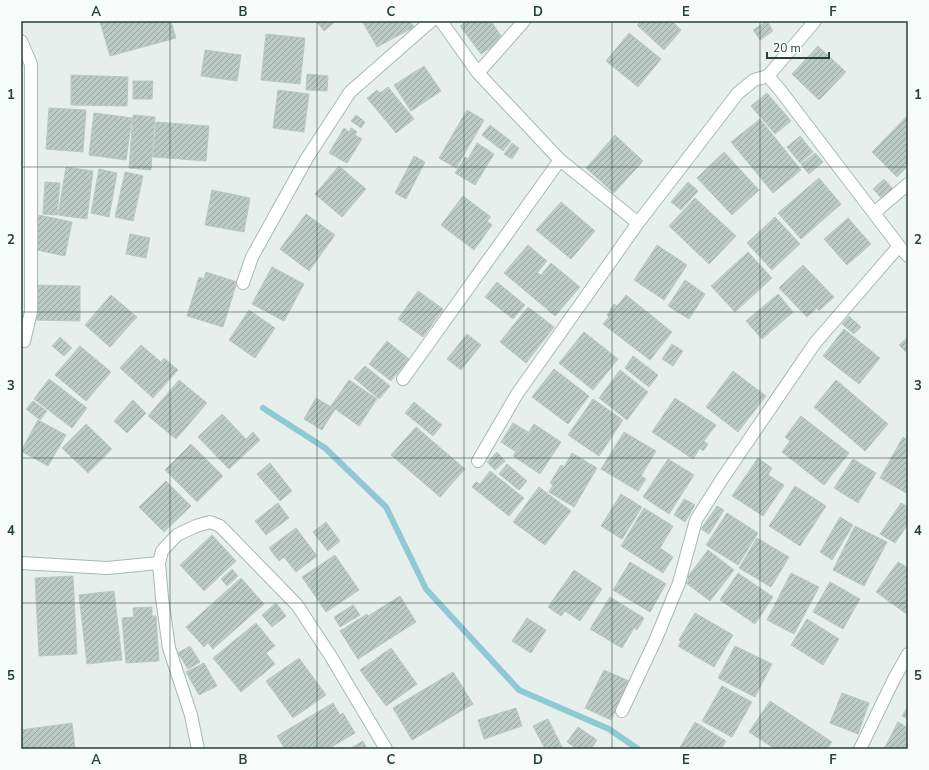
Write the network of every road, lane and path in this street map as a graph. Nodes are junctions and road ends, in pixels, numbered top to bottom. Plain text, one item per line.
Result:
1 (431, 21) edge
2 (441, 21) edge
3 (524, 21) edge
4 (815, 21) edge
5 (21, 41) edge
6 (478, 73) junction
7 (768, 76) junction
8 (560, 160) junction
9 (908, 184) edge
10 (874, 213) junction
11 (638, 222) junction
12 (899, 246) junction
13 (908, 256) edge
14 (243, 283) dead end
15 (21, 341) edge
16 (403, 379) dead end
17 (478, 461) dead end
18 (21, 563) edge
19 (158, 563) junction
20 (908, 654) edge
21 (622, 711) dead end
22 (198, 749) edge
23 (386, 749) edge
24 (860, 749) edge

1 - 14 street
2 - 6 street
3 - 6 street
4 - 7 street
5 - 15 street
6 - 8 street
7 - 10 street
7 - 11 street
8 - 11 street
8 - 16 street
9 - 10 street
10 - 12 street
11 - 17 street
12 - 13 street
12 - 21 street
18 - 19 street
19 - 22 street
19 - 23 street
20 - 24 street

